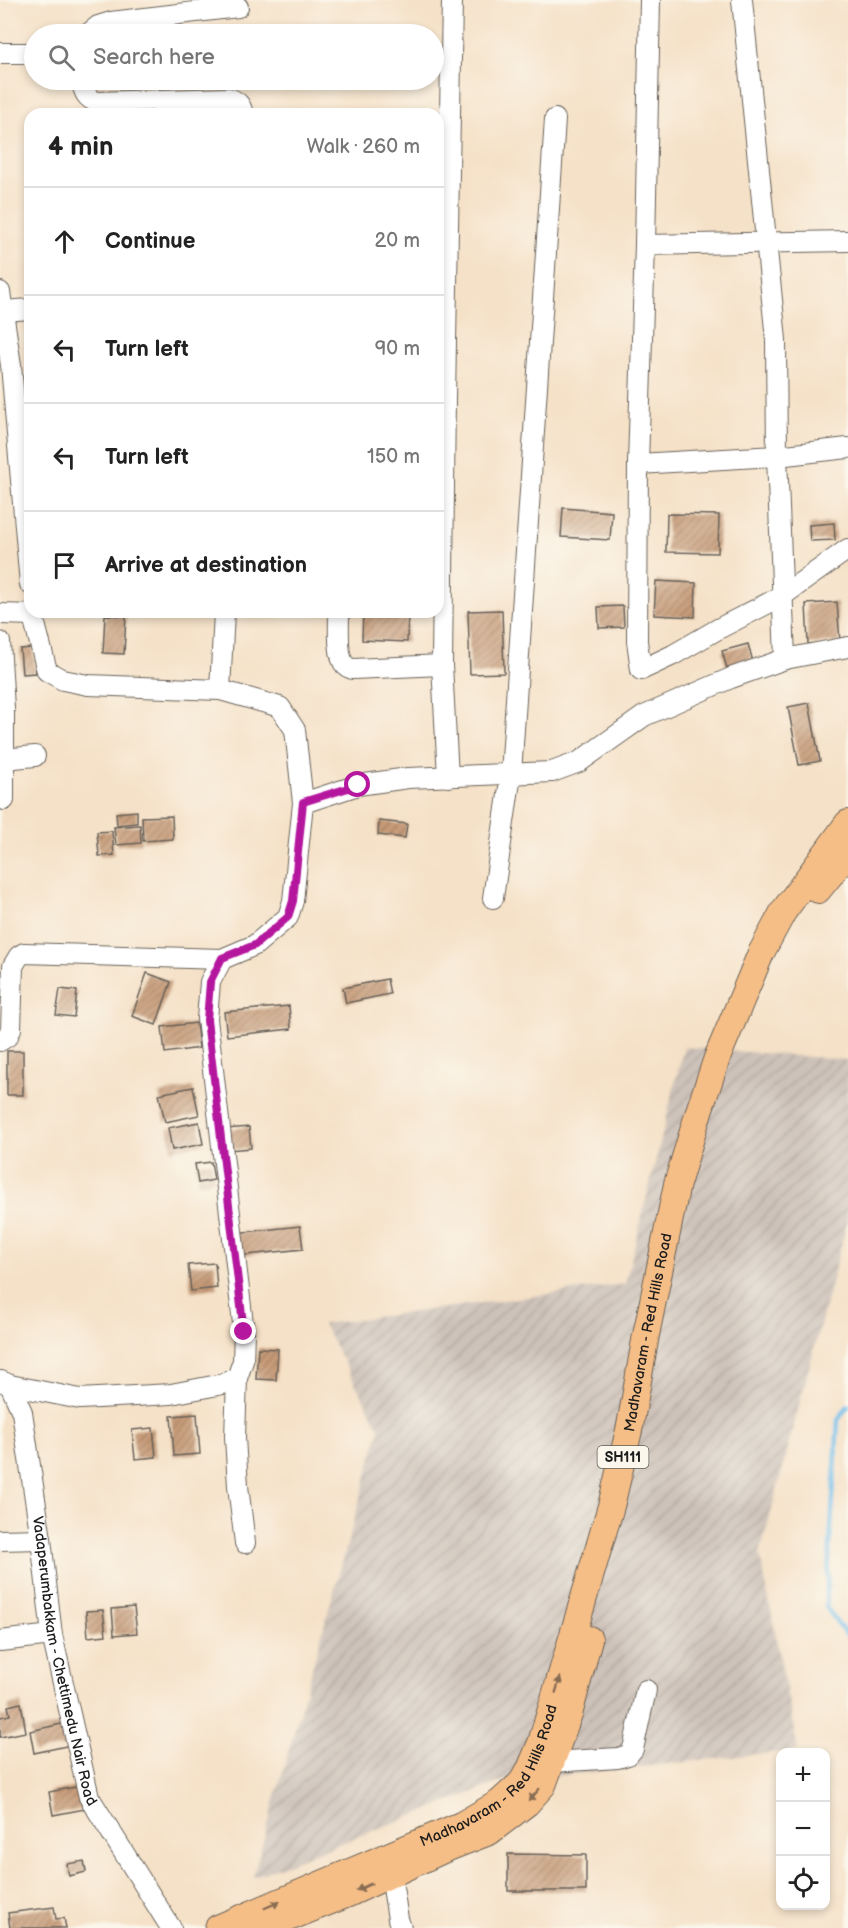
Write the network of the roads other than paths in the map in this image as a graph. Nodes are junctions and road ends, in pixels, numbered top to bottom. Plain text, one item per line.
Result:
1 (452, 0) edge
2 (650, 0) edge
3 (742, 0) edge
4 (238, 8) dead end
5 (104, 24) edge
6 (0, 53) edge
7 (24, 53) edge
8 (84, 90) edge
9 (242, 108) edge
10 (555, 118) dead end
11 (848, 241) edge
12 (766, 242) junction
13 (645, 245) junction
14 (444, 286) edge
15 (2, 302) edge
16 (24, 308) edge
17 (848, 448) edge
18 (777, 456) junction
19 (638, 464) junction
20 (24, 515) edge
21 (848, 549) edge
22 (782, 596) junction
23 (0, 614) edge
24 (24, 614) edge
25 (34, 618) edge
26 (224, 618) edge
27 (339, 618) edge
28 (442, 618) edge
29 (0, 642) edge
30 (848, 647) edge
31 (785, 659) junction
32 (442, 665) junction
33 (220, 690) junction
34 (35, 756) dead end
35 (4, 759) junction
36 (511, 774) junction
37 (448, 777) junction
38 (4, 800) dead end
39 (303, 802) junction
40 (848, 823) edge
41 (848, 853) edge
42 (493, 898) dead end
43 (222, 958) junction
44 (0, 1041) edge
45 (237, 1378) junction
46 (5, 1383) edge
47 (40, 1539) junction
48 (0, 1540) edge
49 (245, 1543) dead end
50 (52, 1635) junction
51 (0, 1641) edge
52 (646, 1690) dead end
53 (551, 1762) junction
54 (390, 1875) junction
55 (171, 1928) edge
56 (218, 1928) edge
57 (264, 1928) edge
58 (401, 1928) edge

1 - 14 street
2 - 13 street
3 - 12 street
4 - 5 street
6 - 7 street
8 - 9 street
10 - 36 street
11 - 12 street
12 - 13 street
12 - 18 street
13 - 19 street
15 - 16 street
15 - 20 street
17 - 18 street
18 - 19 street
18 - 22 street
19 - 22 street
21 - 22 street
22 - 31 street
23 - 24 street
25 - 33 street
26 - 33 street
27 - 32 street
28 - 32 street
29 - 35 street
30 - 31 street
31 - 36 street
32 - 37 street
33 - 39 street
34 - 35 street
35 - 38 street
36 - 37 street
36 - 42 street
37 - 39 street
39 - 43 street
56 -> 40 main road, Madhavaram - Red Hills Road / SH111
41 - 53 main road, Madhavaram - Red Hills Road / SH111
43 - 44 street
43 - 45 street
45 - 46 street
45 - 49 street
46 - 47 street, Vadaperumbakkam - Chettimedu Nair Road
47 - 48 street
47 - 50 street, Vadaperumbakkam - Chettimedu Nair Road
50 - 51 street
50 - 55 street, Vadaperumbakkam - Chettimedu Nair Road
52 - 53 street
53 -> 54 main road, Madhavaram - Red Hills Road / SH111
54 -> 57 main road, Madhavaram - Red Hills Road / SH111
54 - 58 street

